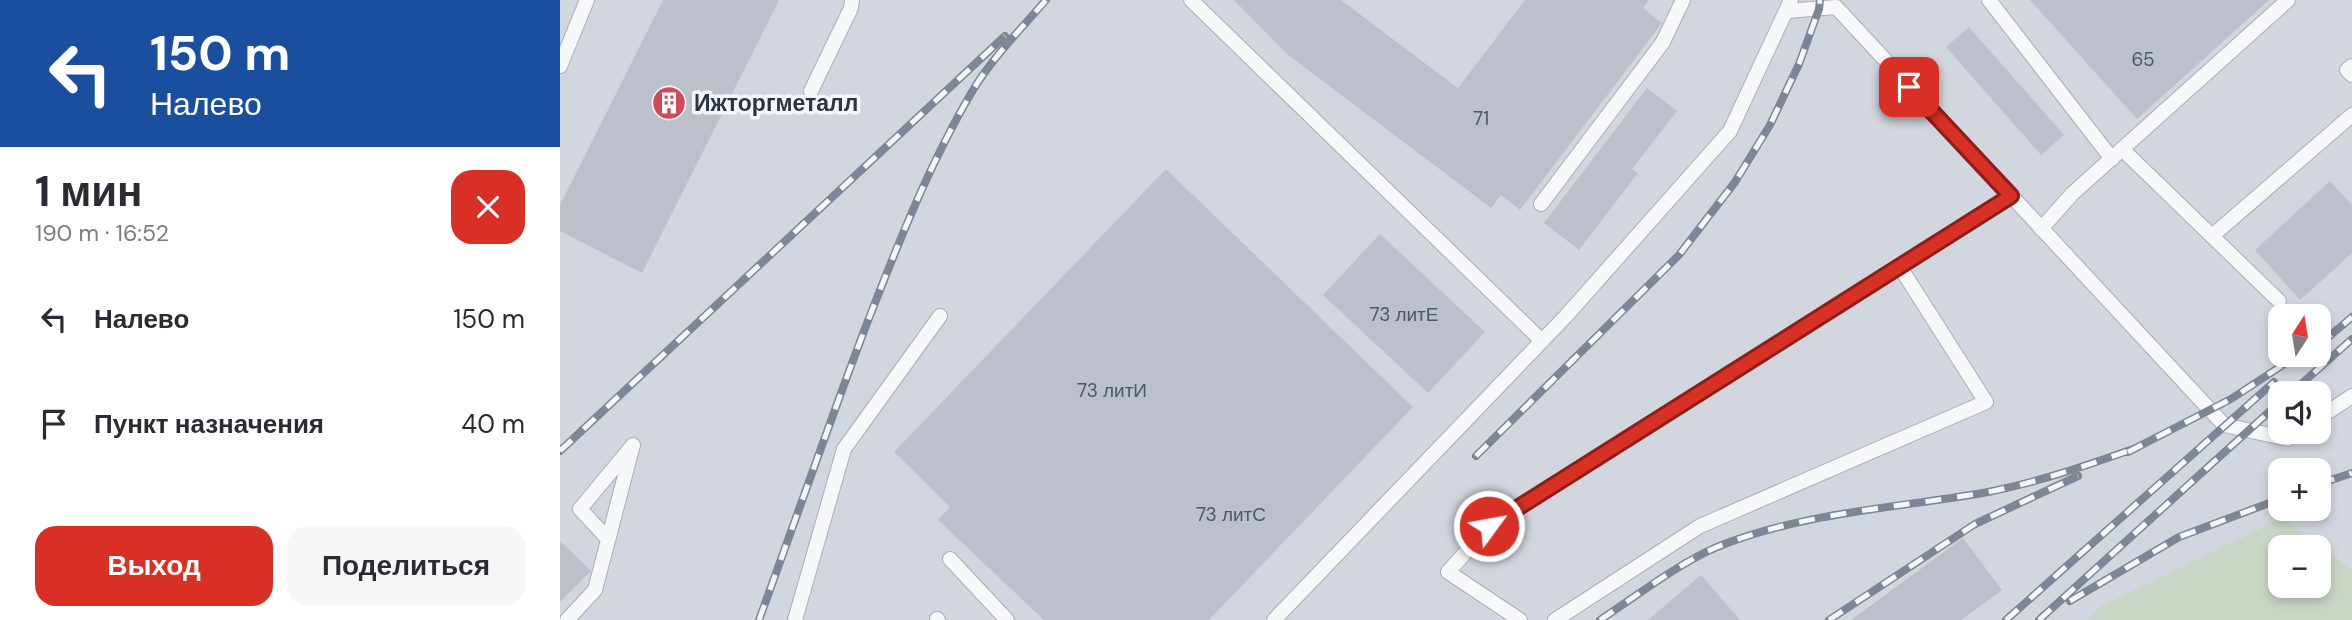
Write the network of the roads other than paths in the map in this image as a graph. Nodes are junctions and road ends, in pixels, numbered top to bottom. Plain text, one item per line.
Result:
1 (587, 0) edge
2 (852, 0) edge
3 (1191, 0) edge
4 (1683, 0) edge
5 (1989, 0) edge
6 (2288, 0) edge
7 (1836, 4) edge
8 (1789, 5) edge
9 (560, 66) edge
10 (2352, 66) edge
11 (2352, 75) edge
12 (811, 91) dead end
13 (2352, 115) edge
14 (2117, 154) junction
15 (2011, 196) junction
16 (1541, 204) dead end
17 (2041, 229) junction
18 (2212, 236) junction
19 (1900, 267) junction
20 (2279, 301) dead end
21 (940, 316) dead end
22 (1542, 341) junction
23 (2352, 396) edge
24 (2331, 410) edge
25 (2268, 435) edge
26 (608, 539) junction
27 (950, 559) dead end
28 (566, 620) edge
29 (795, 620) edge
30 (1007, 620) edge
31 (1274, 620) edge
32 (1520, 620) edge
33 (1555, 620) edge

1 - 9 lane
2 - 12 lane
3 - 22 lane
4 - 16 lane
5 - 14 lane
6 - 14 lane
7 - 8 lane
7 - 15 lane
8 - 22 lane
10 - 11 lane
13 - 18 lane
14 - 17 lane
14 - 18 lane
15 - 17 lane
15 - 19 lane
17 - 25 lane
18 - 20 lane
19 - 32 lane
19 - 33 lane
21 - 29 lane
22 - 31 lane
23 - 24 lane
26 - 26 lane
26 - 28 lane
27 - 30 lane

